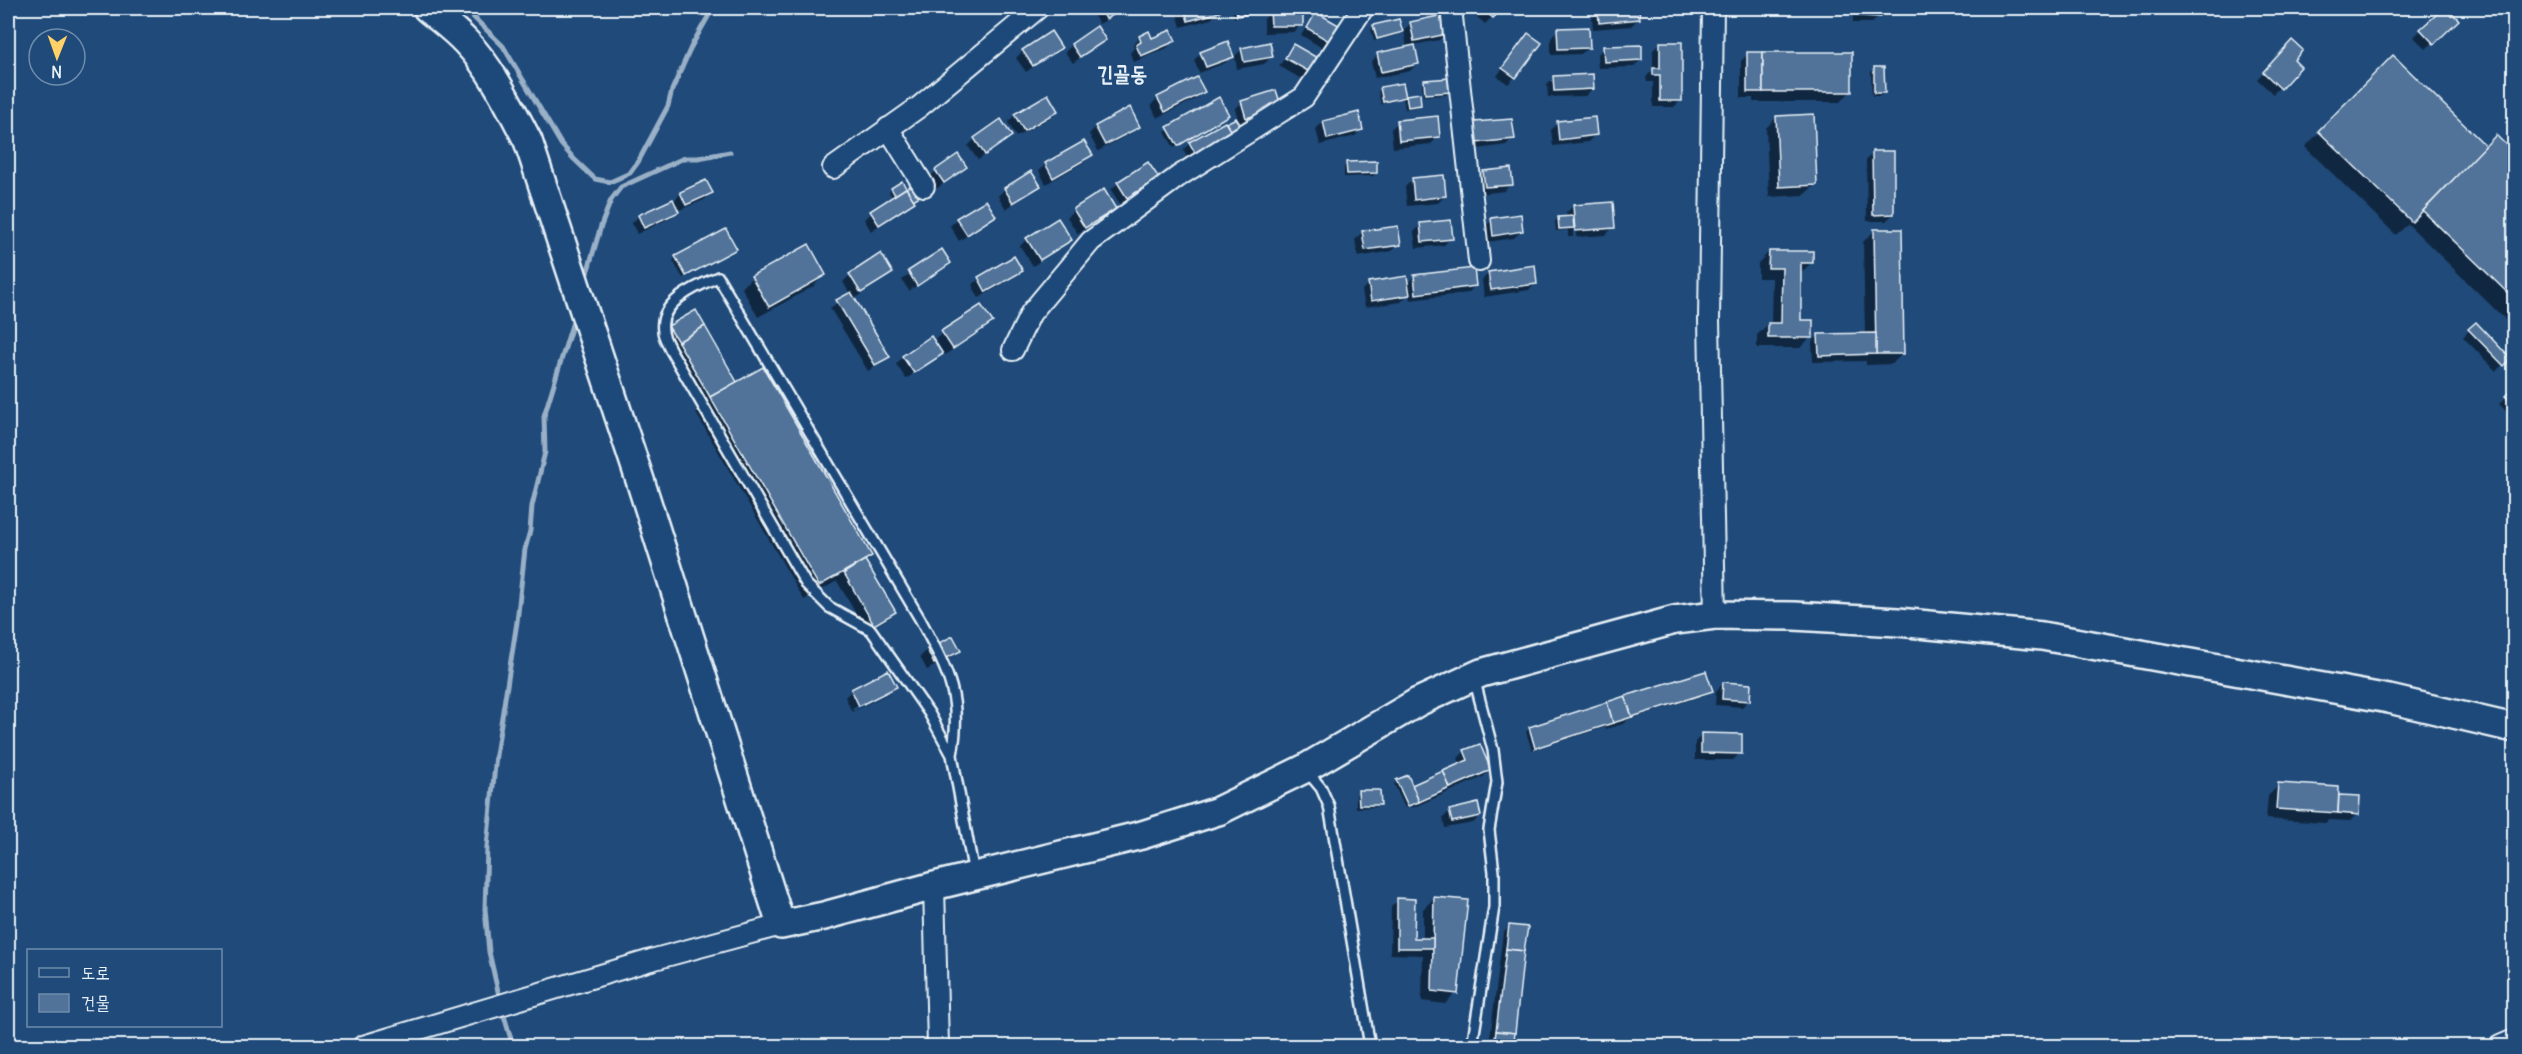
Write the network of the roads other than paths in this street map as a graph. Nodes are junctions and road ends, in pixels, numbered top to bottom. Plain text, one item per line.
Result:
1 (427, 8) edge
2 (1038, 8) edge
3 (1363, 8) edge
4 (1451, 8) edge
5 (1713, 8) edge
6 (888, 128) junction
7 (833, 168) dead end
8 (924, 186) dead end
9 (1479, 261) dead end
10 (1012, 350) dead end
11 (1715, 615) junction
12 (1473, 676) junction
13 (2514, 728) edge
14 (952, 755) junction
15 (1304, 769) junction
16 (974, 876) junction
17 (934, 886) junction
18 (781, 925) junction
19 (2514, 1040) edge
20 (363, 1047) edge
21 (938, 1047) edge
22 (1370, 1047) edge
23 (1472, 1047) edge
24 (2500, 1047) edge

1 - 18 main road
2 - 6 street
3 - 10 street
4 - 9 street
5 - 11 street
6 - 7 street
6 - 8 street
11 - 12 main road
11 - 13 main road
12 - 15 main road
12 - 23 lane
14 - 14 lane
14 - 16 lane
15 - 16 main road
15 - 22 lane
16 - 17 main road
17 - 18 main road
17 - 21 street
18 - 20 street
19 - 24 street

